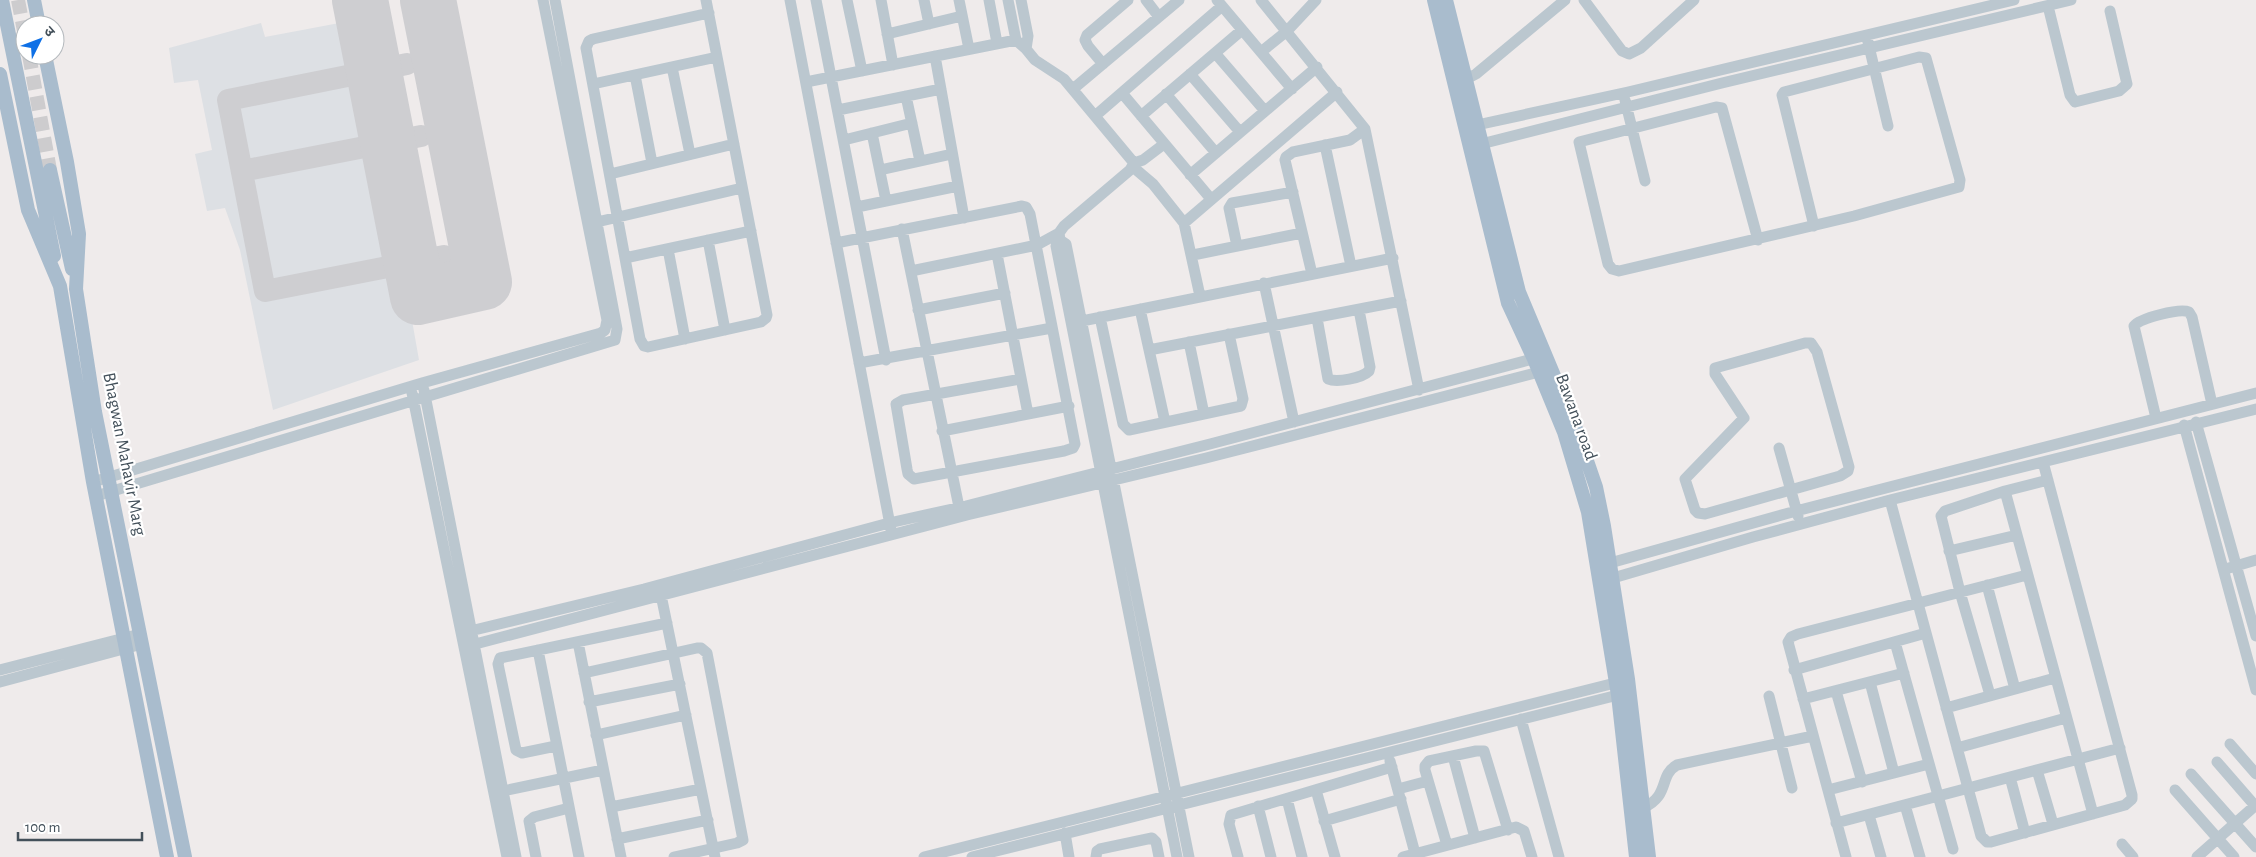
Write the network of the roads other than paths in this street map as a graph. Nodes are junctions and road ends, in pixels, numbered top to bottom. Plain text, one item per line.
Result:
1 (2, 0) edge
2 (34, 0) edge
3 (543, 0) edge
4 (555, 0) edge
5 (706, 0) edge
6 (790, 0) edge
7 (816, 0) edge
8 (847, 0) edge
9 (880, 0) edge
10 (924, 0) edge
11 (959, 0) edge
12 (989, 0) edge
13 (1008, 0) edge
14 (1021, 0) edge
15 (1128, 0) edge
16 (1146, 0) edge
17 (1179, 0) edge
18 (1261, 0) edge
19 (1316, 0) edge
20 (1434, 0) edge
21 (1446, 0) edge
22 (1565, 0) edge
23 (1584, 0) edge
24 (1694, 0) edge
25 (2014, 0) edge
26 (2071, 0) edge
27 (1220, 3) edge
28 (2048, 6) junction
29 (2110, 11) dead end
30 (709, 13) junction
31 (37, 15) edge
32 (962, 16) junction
33 (1159, 17) junction
34 (929, 24) junction
35 (1242, 30) junction
36 (1287, 31) junction
37 (887, 34) junction
38 (1866, 35) junction
39 (1016, 40) junction
40 (997, 43) junction
41 (969, 49) junction
42 (1026, 49) junction
43 (1869, 49) junction
44 (1261, 52) junction
45 (1215, 53) junction
46 (717, 56) junction
47 (935, 56) junction
48 (1103, 64) junction
49 (47, 65) edge
50 (893, 65) junction
51 (672, 67) junction
52 (1316, 67) junction
53 (1874, 68) junction
54 (862, 71) junction
55 (0, 74) edge
56 (1190, 74) junction
57 (635, 75) junction
58 (831, 77) junction
59 (806, 82) junction
60 (1461, 82) junction
61 (593, 84) junction
62 (1292, 88) junction
63 (941, 89) junction
64 (1073, 89) junction
65 (1337, 92) junction
66 (1122, 93) junction
67 (1623, 93) junction
68 (1166, 94) junction
69 (906, 96) junction
70 (1627, 107) junction
71 (838, 110) junction
72 (1265, 111) junction
73 (1095, 116) junction
74 (1141, 116) junction
75 (912, 123) junction
76 (1477, 126) junction
77 (1888, 126) dead end
78 (1365, 128) junction
79 (1632, 129) junction
80 (1240, 132) junction
81 (872, 133) junction
82 (844, 140) junction
83 (734, 144) junction
84 (1164, 144) junction
85 (1482, 144) junction
86 (1325, 146) junction
87 (1216, 152) junction
88 (690, 154) junction
89 (952, 154) junction
90 (920, 161) junction
91 (652, 163) junction
92 (1133, 165) junction
93 (50, 170) tunnel mouth
94 (880, 170) junction
95 (610, 174) junction
96 (1190, 175) junction
97 (1645, 182) dead end
98 (958, 186) junction
99 (742, 188) junction
100 (1293, 192) junction
101 (1211, 199) junction
102 (886, 201) junction
103 (857, 207) junction
104 (618, 217) junction
105 (964, 218) junction
106 (597, 222) junction
107 (1184, 223) junction
108 (1814, 226) junction
109 (902, 229) junction
110 (751, 231) junction
111 (1302, 233) junction
112 (863, 236) junction
113 (1060, 237) junction
114 (708, 240) junction
115 (1758, 240) junction
116 (836, 243) junction
117 (1037, 245) junction
118 (1237, 246) junction
119 (668, 249) junction
120 (997, 254) junction
121 (1193, 255) junction
122 (625, 258) junction
123 (1393, 258) junction
124 (1351, 266) junction
125 (910, 271) junction
126 (1312, 274) junction
127 (1264, 284) junction
128 (60, 286) junction
129 (76, 289) junction
130 (1005, 293) junction
131 (1200, 296) junction
132 (1401, 301) junction
133 (1140, 309) junction
134 (918, 310) junction
135 (1359, 310) junction
136 (1100, 317) junction
137 (1317, 318) junction
138 (1082, 321) junction
139 (1274, 326) junction
140 (1052, 328) junction
141 (725, 330) junction
142 (1229, 334) junction
143 (1013, 335) junction
144 (686, 338) junction
145 (1188, 342) junction
146 (1149, 350) junction
147 (926, 352) junction
148 (886, 360) junction
149 (859, 363) junction
150 (1543, 364) junction
151 (1021, 379) junction
152 (422, 383) junction
153 (411, 388) junction
154 (1419, 390) junction
155 (2256, 393) edge
156 (935, 394) junction
157 (419, 398) junction
158 (2212, 404) junction
159 (1068, 406) junction
160 (2256, 409) edge
161 (1028, 414) junction
162 (1204, 414) junction
163 (2156, 418) junction
164 (1165, 422) junction
165 (1294, 422) junction
166 (2196, 422) junction
167 (2184, 425) junction
168 (942, 431) junction
169 (1779, 448) dead end
170 (2043, 462) junction
171 (1112, 468) junction
172 (1100, 471) junction
173 (950, 472) junction
174 (2048, 480) junction
175 (93, 482) junction
176 (1109, 482) junction
177 (110, 485) junction
178 (1790, 489) junction
179 (2005, 491) junction
180 (96, 496) junction
181 (1890, 500) junction
182 (959, 507) junction
183 (1796, 511) junction
184 (1800, 524) junction
185 (890, 529) junction
186 (2017, 535) junction
187 (1949, 551) junction
188 (2256, 560) edge
189 (1610, 563) junction
190 (2236, 566) junction
191 (2222, 570) junction
192 (2027, 574) junction
193 (1612, 578) junction
194 (1987, 585) junction
195 (1960, 592) junction
196 (662, 595) junction
197 (1918, 603) junction
198 (667, 623) junction
199 (467, 632) junction
200 (1926, 633) junction
201 (2256, 636) edge
202 (141, 639) junction
203 (578, 642) junction
204 (1895, 642) junction
205 (125, 644) junction
206 (469, 646) junction
207 (538, 650) junction
208 (673, 653) junction
209 (0, 670) edge
210 (1794, 670) junction
211 (584, 673) junction
212 (1904, 673) junction
213 (2055, 678) junction
214 (0, 682) edge
215 (1870, 682) junction
216 (680, 684) junction
217 (1616, 689) junction
218 (2015, 689) junction
219 (2256, 690) edge
220 (1836, 691) junction
221 (1990, 695) junction
222 (1769, 696) dead end
223 (1803, 699) junction
224 (590, 702) junction
225 (1946, 708) junction
226 (686, 715) junction
227 (2066, 718) junction
228 (1521, 719) junction
229 (596, 735) junction
230 (1813, 736) junction
231 (1780, 743) junction
232 (2230, 744) dead end
233 (556, 746) junction
234 (1957, 748) junction
235 (2120, 748) junction
236 (1387, 752) junction
237 (1452, 756) junction
238 (2078, 759) junction
239 (2217, 762) dead end
240 (1929, 764) junction
241 (1392, 767) junction
242 (603, 770) junction
243 (2037, 770) junction
244 (1894, 773) junction
245 (2191, 774) dead end
246 (2256, 774) edge
247 (563, 777) junction
248 (2010, 777) junction
249 (1428, 781) junction
250 (1862, 782) junction
251 (1792, 788) dead end
252 (1968, 788) junction
253 (701, 789) junction
254 (503, 790) junction
255 (1316, 790) junction
256 (1828, 790) junction
257 (2175, 790) dead end
258 (1400, 794) junction
259 (1165, 795) junction
260 (1938, 796) junction
261 (1178, 798) junction
262 (1287, 798) junction
263 (1905, 805) junction
264 (1258, 806) junction
265 (2256, 806) edge
266 (611, 807) junction
267 (1167, 807) junction
268 (569, 808) junction
269 (1643, 808) junction
270 (1868, 814) junction
271 (2093, 814) junction
272 (708, 820) junction
273 (1324, 821) junction
274 (1836, 823) junction
275 (2235, 823) junction
276 (2053, 824) junction
277 (1508, 830) junction
278 (1065, 833) junction
279 (2025, 833) junction
280 (1475, 838) junction
281 (617, 839) junction
282 (2218, 839) junction
283 (2122, 844) dead end
284 (1447, 845) junction
285 (2256, 847) edge
286 (1953, 849) dead end
287 (715, 853) edge
288 (959, 853) edge
289 (1416, 855) edge
290 (166, 857) edge
291 (185, 857) edge
292 (507, 857) edge
293 (516, 857) edge
294 (536, 857) edge
295 (578, 857) edge
296 (621, 857) edge
297 (674, 857) edge
298 (924, 857) edge
299 (972, 857) edge
300 (1069, 857) edge
301 (1096, 857) edge
302 (1159, 857) edge
303 (1177, 857) edge
304 (1190, 857) edge
305 (1238, 857) edge
306 (1271, 857) edge
307 (1302, 857) edge
308 (1335, 857) edge
309 (1403, 857) edge
310 (1532, 857) edge
311 (1560, 857) edge
312 (1636, 857) edge
313 (1649, 857) edge
314 (1846, 857) edge
315 (1881, 857) edge
316 (1920, 857) edge
317 (2133, 857) edge
318 (2197, 857) edge
319 (2234, 857) edge

1 - 128 main road
2 - 31 main road
3 - 152 street
4 - 106 street
5 - 30 street
6 - 59 street
7 - 58 street
8 - 54 street
9 - 37 street
10 - 34 street
11 - 32 street
12 - 40 street
13 - 39 street
14 - 42 street
15 - 48 street
16 - 33 street
17 - 33 street
18 - 36 street
19 - 36 street
20 - 60 main road, Bawana road
21 - 60 main road, Bawana road
22 - 60 street
23 - 24 street
25 - 38 street
26 - 28 street
27 - 35 street
27 - 66 street
28 - 29 street
28 - 43 street
30 - 46 street
30 - 61 street
32 - 34 street
32 - 41 street
33 - 48 street
34 - 37 street
35 - 44 street
35 - 45 street
36 - 44 street
36 - 52 street
37 - 50 street
38 - 43 street
38 - 67 street
39 - 40 street
39 - 42 street
40 - 41 street
41 - 47 street
42 - 64 street
43 - 53 street
43 - 70 street
44 - 62 street
45 - 56 street
45 - 72 street
46 - 51 street
46 - 83 street
47 - 50 street
47 - 63 street
48 - 64 street
49 - 129 main road, Bhagwan Mahavir Marg
50 - 54 street
51 - 57 street
51 - 88 street
52 - 62 street
52 - 65 street
53 - 77 street
53 - 108 street
53 - 108 street
54 - 58 street
55 - 128 main road, Bhagwan Mahavir Marg
56 - 68 street
56 - 80 street
57 - 61 street
57 - 91 street
58 - 59 street
58 - 71 street
59 - 116 street
60 - 76 main road, Bawana road
60 - 150 main road, Bawana road
61 - 95 street
62 - 72 street
63 - 69 street
63 - 89 street
64 - 73 street
65 - 78 street
65 - 101 street
66 - 73 street
66 - 74 street
67 - 70 street
67 - 76 street
68 - 74 street
68 - 87 street
69 - 71 street
69 - 75 street
70 - 79 street
70 - 85 street
71 - 82 street
72 - 80 street
73 - 92 street
74 - 84 street
75 - 81 street
75 - 90 street
76 - 85 main road, Bawana road
78 - 86 street
78 - 123 street
79 - 97 street
79 - 115 street
79 - 115 street
80 - 87 street
81 - 82 street
81 - 94 street
82 - 103 street
83 - 88 street
83 - 99 street
84 - 92 street
84 - 96 street
85 - 150 main road, Bawana road
86 - 100 street
86 - 124 street
87 - 96 street
88 - 91 street
89 - 90 street
89 - 98 street
90 - 94 street
91 - 95 street
92 - 107 street
92 - 113 street
93 - 129 main road
94 - 102 street
95 - 104 street
96 - 101 street
98 - 102 street
98 - 105 street
99 - 104 street
99 - 110 street
100 - 111 street
100 - 118 street
101 - 107 street
102 - 103 street
103 - 112 street
104 - 106 street
104 - 122 street
105 - 109 street
105 - 117 street
106 - 157 street
107 - 121 street
108 - 115 street
109 - 112 street
109 - 125 street
110 - 114 street
110 - 141 street
111 - 118 street
111 - 126 street
112 - 116 street
112 - 148 street
113 - 117 street
113 - 138 street
113 - 172 street
114 - 119 street
114 - 141 street
116 - 149 street
117 - 120 street
117 - 140 street
118 - 121 street
119 - 122 street
119 - 144 street
120 - 125 street
120 - 130 street
121 - 131 street
122 - 144 street
123 - 124 street
123 - 132 street
124 - 126 street
125 - 134 street
126 - 127 street
127 - 131 street
127 - 139 street
128 - 175 main road, Bhagwan Mahavir Marg
129 - 177 main road, Bhagwan Mahavir Marg
130 - 134 street
130 - 143 street
131 - 133 street
132 - 135 street
132 - 154 street
133 - 136 street
133 - 146 street
134 - 147 street
135 - 137 street
135 - 137 street
136 - 138 street
136 - 164 street
137 - 139 street
138 - 171 street
139 - 142 street
139 - 165 street
140 - 143 street
140 - 159 street
141 - 144 street
142 - 145 street
142 - 162 street
143 - 147 street
143 - 151 street
145 - 146 street
145 - 162 street
146 - 164 street
147 - 148 street
147 - 156 street
148 - 149 street
149 - 185 street
150 - 154 street
150 - 176 street
150 - 189 main road, Bawana road
150 - 217 main road, Bawana road
151 - 156 street
151 - 161 street
152 - 153 street
152 - 157 street
153 - 157 street
153 - 177 street
154 - 165 street
155 - 158 street
156 - 168 street
156 - 173 street
157 - 177 street
157 - 199 street
158 - 163 street
158 - 163 street
159 - 161 street
159 - 173 street
160 - 166 street
161 - 168 street
162 - 164 street
163 - 183 street
165 - 171 street
166 - 167 street
166 - 190 street
167 - 170 street
167 - 191 street
168 - 173 street
169 - 178 street
170 - 174 street
170 - 181 street
171 - 172 street
171 - 176 street
172 - 176 street
172 - 182 street
173 - 182 street
174 - 179 street
174 - 235 street
175 - 177 street
175 - 180 main road, Bhagwan Mahavir Marg
176 - 185 street
176 - 259 street
176 - 261 street
177 - 180 street
177 - 202 main road, Bhagwan Mahavir Marg
178 - 178 street
178 - 183 street
179 - 186 street
179 - 187 street
180 - 205 main road, Bhagwan Mahavir Marg
181 - 184 street
181 - 197 street
182 - 185 street
183 - 184 street
183 - 189 street
184 - 193 street
185 - 196 street
185 - 199 street
186 - 187 street
186 - 192 street
187 - 195 street
188 - 190 street
189 - 193 main road, Bawana road
190 - 191 street
190 - 201 street
191 - 219 street
192 - 194 street
192 - 213 street
193 - 269 main road, Bawana road
194 - 195 street
194 - 218 street
195 - 197 street
195 - 221 street
196 - 198 street
196 - 206 street
197 - 200 street
197 - 210 street
198 - 203 street
198 - 208 street
199 - 206 street
200 - 204 street
200 - 225 street
202 - 205 street
202 - 291 main road, Bhagwan Mahavir Marg
203 - 207 street
203 - 211 street
204 - 210 street
204 - 212 street
205 - 209 street
205 - 214 street
205 - 290 main road, Bhagwan Mahavir Marg
206 - 254 street
206 - 292 street
207 - 233 street
207 - 233 street
208 - 211 street
208 - 216 street
208 - 287 street
210 - 223 street
211 - 224 street
212 - 215 street
212 - 240 street
213 - 218 street
213 - 227 street
215 - 220 street
215 - 244 street
216 - 224 street
216 - 226 street
217 - 228 street
217 - 261 street
217 - 312 main road, Bawana road
218 - 221 street
220 - 223 street
220 - 250 street
221 - 225 street
222 - 231 street
223 - 230 street
224 - 229 street
225 - 234 street
226 - 229 street
226 - 253 street
227 - 234 street
227 - 238 street
228 - 236 street
228 - 311 street
229 - 242 street
230 - 231 street
230 - 256 street
231 - 251 street
231 - 269 street
232 - 246 street
233 - 247 street
234 - 252 street
235 - 238 street
235 - 271 street
236 - 241 street
236 - 261 street
237 - 249 street
237 - 277 street
237 - 280 street
238 - 243 street
238 - 271 street
239 - 265 street
240 - 244 street
240 - 260 street
241 - 255 street
241 - 258 street
242 - 247 street
242 - 266 street
243 - 248 street
243 - 276 street
244 - 250 street
245 - 275 street
247 - 254 street
247 - 268 street
248 - 252 street
248 - 279 street
249 - 258 street
249 - 284 street
250 - 256 street
252 - 260 street
252 - 279 street
253 - 266 street
253 - 272 street
254 - 293 street
255 - 262 street
255 - 273 street
256 - 274 street
257 - 282 street
258 - 273 street
258 - 289 street
259 - 261 street
259 - 267 street
259 - 288 street
260 - 263 street
260 - 286 street
261 - 267 street
261 - 304 street
262 - 264 street
262 - 307 street
263 - 270 street
263 - 316 street
264 - 305 street
264 - 306 street
265 - 275 street
266 - 281 street
267 - 278 street
267 - 303 street
268 - 294 street
268 - 295 street
269 - 313 main road, Bawana road
270 - 274 street
270 - 315 street
271 - 276 street
272 - 281 street
272 - 287 street
273 - 308 street
274 - 314 street
275 - 282 street
275 - 285 street
276 - 279 street
277 - 280 street
277 - 310 street
278 - 299 street
278 - 300 street
280 - 284 street
281 - 296 street
282 - 318 street
282 - 319 street
283 - 317 street
284 - 289 street
287 - 297 street
288 - 298 street
289 - 309 street
301 - 302 street

